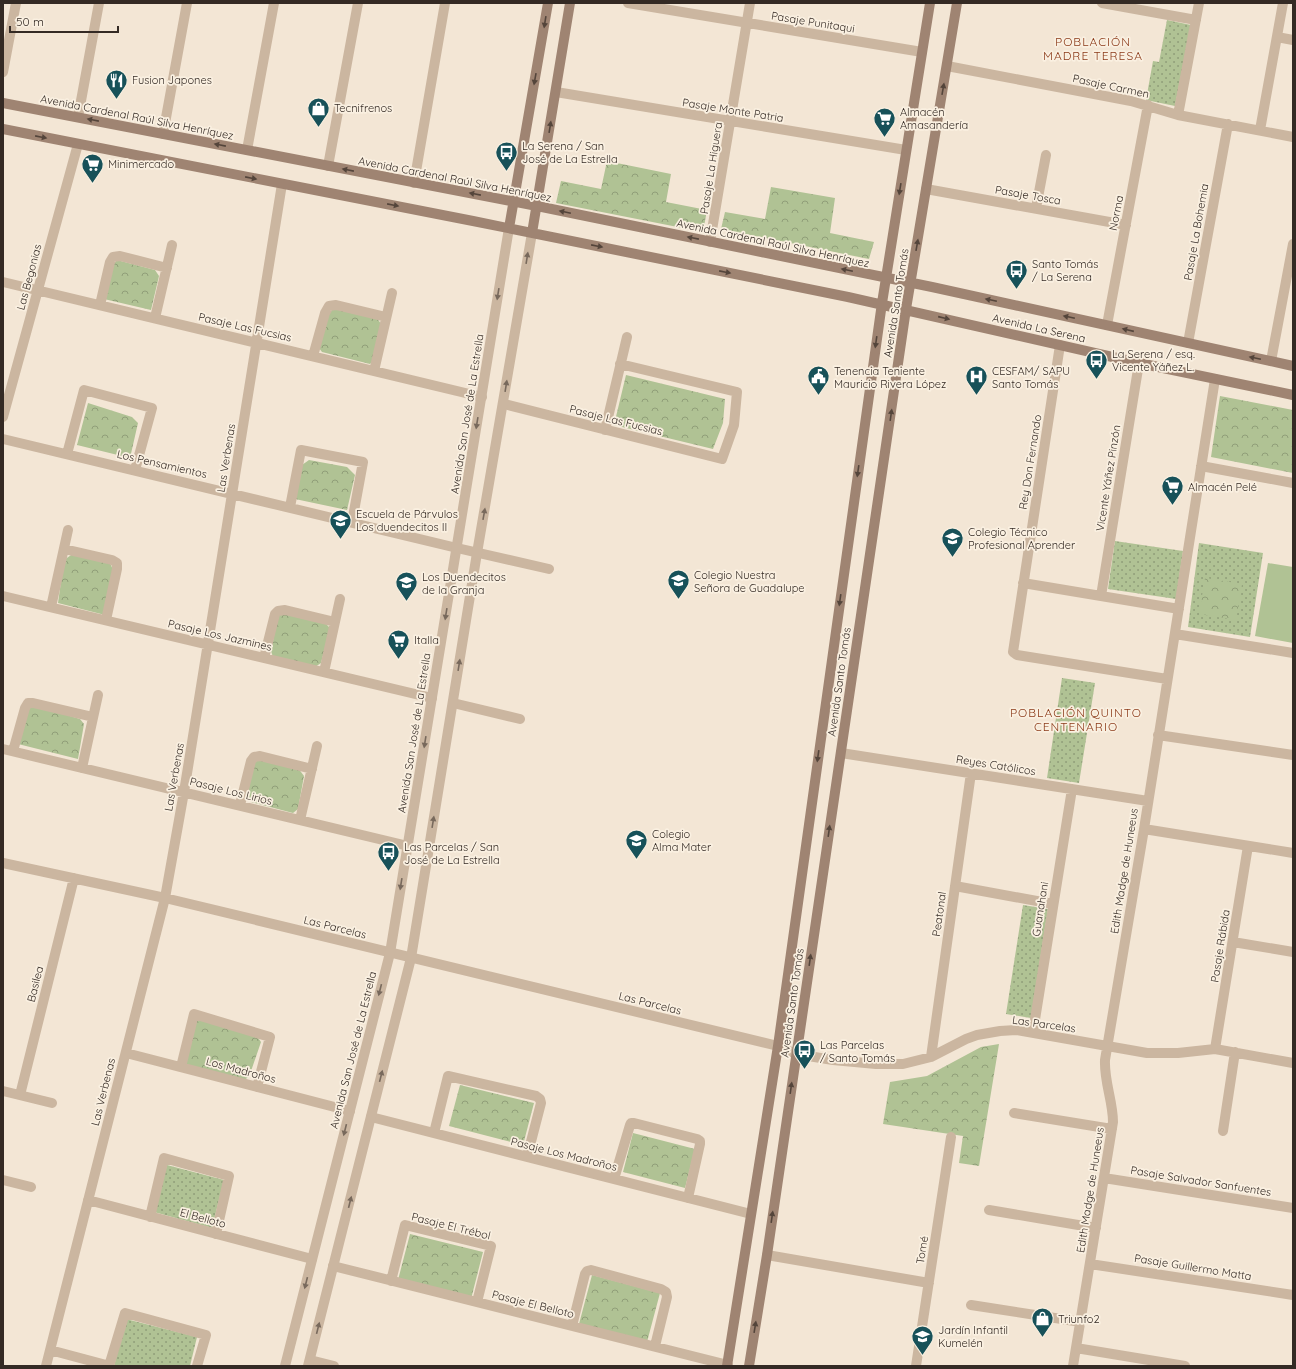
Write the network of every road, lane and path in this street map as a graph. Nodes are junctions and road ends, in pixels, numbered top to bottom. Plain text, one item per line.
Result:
1 (16, 3) edge
2 (99, 3) edge
3 (187, 3) edge
4 (274, 3) edge
5 (358, 3) edge
6 (445, 3) edge
7 (548, 3) edge
8 (570, 3) edge
9 (628, 3) edge
10 (750, 3) edge
11 (930, 3) edge
12 (957, 3) edge
13 (1102, 3) edge
14 (1199, 3) edge
15 (1283, 3) edge
16 (1196, 20) junction
17 (747, 23) junction
18 (1277, 38) junction
19 (1293, 40) edge
20 (922, 52) junction
21 (947, 66) junction
22 (3, 72) edge
23 (556, 92) junction
24 (3, 103) edge
25 (1148, 105) junction
26 (1178, 115) junction
27 (78, 117) junction
28 (730, 122) junction
29 (1228, 124) junction
30 (3, 129) edge
31 (1260, 130) junction
32 (163, 134) junction
33 (1293, 137) edge
34 (78, 144) junction
35 (247, 150) junction
36 (906, 150) junction
37 (1046, 155) dead end
38 (328, 166) junction
39 (414, 183) junction
40 (282, 184) junction
41 (926, 189) junction
42 (514, 202) junction
43 (537, 206) junction
44 (1036, 208) junction
45 (1126, 225) junction
46 (509, 228) junction
47 (532, 233) junction
48 (710, 242) junction
49 (1293, 244) edge
50 (172, 245) dead end
51 (167, 268) junction
52 (886, 278) junction
53 (3, 282) edge
54 (906, 282) junction
55 (38, 291) junction
56 (392, 293) dead end
57 (882, 303) junction
58 (100, 305) junction
59 (902, 308) junction
60 (386, 317) junction
61 (155, 318) junction
62 (1107, 325) junction
63 (627, 337) dead end
64 (257, 342) junction
65 (1188, 343) junction
66 (1060, 345) junction
67 (314, 356) junction
68 (1270, 361) junction
69 (1139, 363) junction
70 (620, 364) junction
71 (1293, 366) edge
72 (374, 371) junction
73 (1215, 379) junction
74 (1293, 395) edge
75 (482, 397) junction
76 (504, 404) junction
77 (3, 417) edge
78 (605, 430) junction
79 (3, 439) edge
80 (67, 454) junction
81 (1201, 466) junction
82 (135, 470) junction
83 (1293, 483) edge
84 (232, 494) junction
85 (290, 507) junction
86 (352, 522) junction
87 (68, 530) dead end
88 (64, 548) junction
89 (457, 548) junction
90 (477, 553) junction
91 (549, 569) dead end
92 (1023, 583) junction
93 (3, 596) edge
94 (1102, 596) junction
95 (340, 600) dead end
96 (50, 607) junction
97 (1179, 608) junction
98 (106, 620) junction
99 (335, 622) junction
100 (1174, 634) junction
101 (208, 645) junction
102 (1293, 653) edge
103 (264, 658) junction
104 (324, 672) junction
105 (1167, 679) junction
106 (98, 695) dead end
107 (432, 698) junction
108 (453, 703) junction
109 (93, 717) junction
110 (520, 719) dead end
111 (1158, 735) junction
112 (317, 746) dead end
113 (8, 750) edge
114 (841, 753) junction
115 (1293, 756) edge
116 (82, 768) junction
117 (312, 769) junction
118 (971, 774) junction
119 (1072, 789) junction
120 (184, 792) junction
121 (1148, 801) junction
122 (240, 806) junction
123 (300, 820) junction
124 (1144, 830) junction
125 (408, 846) junction
126 (1248, 846) junction
127 (1293, 853) edge
128 (3, 863) edge
129 (74, 878) junction
130 (955, 886) junction
131 (165, 898) junction
132 (1053, 904) junction
133 (1233, 942) junction
134 (1293, 952) edge
135 (390, 953) junction
136 (411, 958) junction
137 (1032, 1032) junction
138 (778, 1046) junction
139 (1107, 1046) junction
140 (1216, 1049) junction
141 (126, 1052) junction
142 (1235, 1052) junction
143 (796, 1054) junction
144 (931, 1057) junction
145 (1293, 1063) edge
146 (181, 1067) junction
147 (257, 1087) junction
148 (3, 1091) edge
149 (20, 1095) junction
150 (52, 1103) dead end
151 (350, 1111) junction
152 (1014, 1113) dead end
153 (371, 1117) junction
154 (1112, 1129) junction
155 (1223, 1131) dead end
156 (434, 1133) junction
157 (952, 1137) dead end
158 (527, 1157) junction
159 (1104, 1178) junction
160 (614, 1179) junction
161 (3, 1180) edge
162 (31, 1187) dead end
163 (688, 1198) junction
164 (88, 1200) junction
165 (1293, 1208) edge
166 (989, 1210) dead end
167 (751, 1214) junction
168 (150, 1217) junction
169 (1096, 1228) junction
170 (216, 1234) junction
171 (766, 1255) junction
172 (312, 1259) junction
173 (1090, 1264) junction
174 (333, 1266) junction
175 (392, 1281) junction
176 (929, 1283) junction
177 (1293, 1295) edge
178 (477, 1302) junction
179 (971, 1305) dead end
180 (1081, 1322) junction
181 (572, 1326) junction
182 (655, 1346) junction
183 (1076, 1348) junction
184 (50, 1350) junction
185 (309, 1363) edge
186 (728, 1365) edge
187 (46, 1366) edge
188 (110, 1366) edge
189 (197, 1366) edge
190 (285, 1366) edge
191 (334, 1366) edge
192 (749, 1366) edge
193 (916, 1366) edge
194 (1073, 1366) edge
195 (1185, 1366) edge

1 - 22 street
2 - 27 street
3 - 32 street
4 - 35 street
5 - 38 street
6 - 39 street
7 -> 42 main road, Avenida San José de La Estrella
8 - 23 main road
9 - 17 street, Pasaje Punitaqui
10 - 17 street, Pasaje La Higuera
11 - 20 main road, Avenida Santo Tomás
12 - 21 main road, Avenida Santo Tomás
13 - 16 street
14 - 16 street
15 - 18 street
16 - 26 street
17 - 20 street, Pasaje Punitaqui
17 - 28 street, Pasaje La Higuera
18 - 19 street
18 - 31 street
20 - 36 main road, Avenida Santo Tomás
21 - 25 street, Pasaje Carmen
41 -> 21 main road, Avenida Santo Tomás
23 - 28 street, Pasaje Monte Patria
43 -> 23 main road
24 - 27 main road, Avenida Cardenal Raúl Silva Henríquez
25 - 26 street, Pasaje Carmen
25 - 45 street, Norma
26 - 29 street, Pasaje Carmen
32 -> 27 main road, Avenida Cardenal Raúl Silva Henríquez
28 - 36 street, Pasaje Monte Patria
28 - 48 street, Pasaje La Higuera
29 - 31 street, Pasaje Carmen
29 - 65 street, Pasaje La Bohemia
30 -> 34 main road
31 - 33 street, Pasaje Carmen
35 -> 32 main road, Avenida Cardenal Raúl Silva Henríquez
34 -> 40 main road
34 - 55 street, Las Begonias
35 - 38 main road, Avenida Cardenal Raúl Silva Henríquez
36 -> 52 main road, Avenida Santo Tomás
37 - 44 street
39 -> 38 main road, Avenida Cardenal Raúl Silva Henríquez
42 -> 39 main road, Avenida Cardenal Raúl Silva Henríquez
40 -> 46 main road
40 - 64 street, Las Verbenas
41 - 44 street, Pasaje Tosca
54 -> 41 main road, Avenida Santo Tomás
42 - 43 main road, Avenida Cardenal Raúl Silva Henríquez
42 - 46 main road, Avenida San José de La Estrella
43 - 47 main road
48 -> 43 main road, Avenida Cardenal Raúl Silva Henríquez
44 - 45 street, Pasaje Tosca
45 - 62 street, Norma
46 - 47 main road
46 -> 75 street, Avenida San José de La Estrella
47 -> 57 main road
76 -> 47 street
52 -> 48 main road, Avenida Cardenal Raúl Silva Henríquez
49 - 68 street
50 - 51 street
51 - 58 street
51 - 61 street
52 - 54 main road, Avenida Cardenal Raúl Silva Henríquez
52 - 57 main road, Avenida Santo Tomás
53 - 55 street, Pasaje Las Fucsias
54 - 59 main road, Avenida Santo Tomás
62 -> 54 main road, Avenida La Serena
55 - 58 street, Pasaje Las Fucsias
55 - 77 street, Las Begonias
56 - 60 street
57 - 59 main road
57 -> 138 main road, Avenida Santo Tomás
58 - 61 street, Pasaje Las Fucsias
59 -> 66 main road, Avenida La Serena
114 -> 59 main road, Avenida Santo Tomás
60 - 67 street
60 - 72 street
61 - 64 street, Pasaje Las Fucsias
65 -> 62 main road, Avenida La Serena
63 - 70 street
64 - 67 street, Pasaje Las Fucsias
64 - 84 street, Las Verbenas
68 -> 65 main road, Avenida La Serena
66 - 69 main road, Avenida La Serena
66 - 92 street, Rey Don Fernando
67 - 72 street, Pasaje Las Fucsias
68 - 71 main road, Avenida La Serena
69 - 73 main road, Avenida La Serena
69 - 94 street, Vicente Yáñez Pinzón
70 - 78 street
70 - 78 street, Pasaje Las Fucsias
72 - 75 street, Pasaje Las Fucsias
73 - 74 main road, Avenida La Serena
73 - 81 street, Edith Madge de Huneeus
75 -> 89 street, Avenida San José de La Estrella
76 - 78 street, Pasaje Las Fucsias
90 -> 76 street
79 - 80 street, Los Pensamientos
80 - 82 street, Los Pensamientos
80 - 82 street
81 - 83 street
81 - 97 street, Edith Madge de Huneeus
82 - 84 street, Los Pensamientos
84 - 85 street, Los Pensamientos
84 - 101 street, Las Verbenas
85 - 86 street, Los Pensamientos
85 - 86 street
86 - 89 street, Los Pensamientos
87 - 88 street
88 - 96 street
88 - 98 street
89 - 90 street, Los Pensamientos
89 -> 107 street, Avenida San José de La Estrella
90 - 91 street, Los Pensamientos
108 -> 90 street
92 - 94 street
92 - 105 street, Rey Don Fernando
93 - 96 street, Pasaje Los Jazmines
94 - 97 street
95 - 99 street
96 - 98 street, Pasaje Los Jazmines
97 - 100 street, Edith Madge de Huneeus
98 - 101 street, Pasaje Los Jazmines
99 - 103 street
99 - 104 street
100 - 102 street
100 - 105 street, Edith Madge de Huneeus
101 - 103 street, Pasaje Los Jazmines
101 - 120 street, Las Verbenas
103 - 104 street, Pasaje Los Jazmines
104 - 107 street, Pasaje Los Jazmines
105 - 111 street, Edith Madge de Huneeus
106 - 109 street
107 -> 125 street, Avenida San José de La Estrella
108 - 110 street
136 -> 108 street
109 - 113 street
109 - 116 street
111 - 115 street
111 - 121 street, Edith Madge de Huneeus
112 - 117 street
113 - 116 street, Pasaje Los Lirios
114 - 118 street, Reyes Católicos
143 -> 114 main road, Avenida Santo Tomás
116 - 120 street, Pasaje Los Lirios
117 - 122 street
117 - 123 street
118 - 119 street, Reyes Católicos
118 - 130 street, Peatonal
119 - 121 street, Reyes Católicos
119 - 132 street, Guanahani
120 - 122 street, Pasaje Los Lirios
120 - 131 street, Las Verbenas
121 - 124 street, Edith Madge de Huneeus
122 - 123 street, Pasaje Los Lirios
123 - 125 street, Pasaje Los Lirios
124 - 126 street
124 - 139 street, Edith Madge de Huneeus
125 -> 135 street, Avenida San José de La Estrella
126 - 127 street
126 - 133 street, Pasaje Rábida
128 - 129 street, Las Parcelas
129 - 131 street, Las Parcelas
129 - 149 street, Basilea
130 - 132 street
130 - 144 street, Peatonal
131 - 135 street, Las Parcelas
131 - 141 street, Las Verbenas
132 - 137 street, Guanahani
133 - 134 street
133 - 140 street, Pasaje Rábida
135 - 136 street, Las Parcelas
135 -> 151 street, Avenida San José de La Estrella
136 - 138 street, Las Parcelas
153 -> 136 street
137 - 139 street, Las Parcelas
137 - 144 street, Las Parcelas
138 - 143 street, Las Parcelas
138 - 167 main road, Avenida Santo Tomás
139 - 140 street, Las Parcelas
139 - 154 street, Edith Madge de Huneeus
140 - 142 street, Las Parcelas
141 - 146 street, Los Madroños
141 - 164 street, Las Verbenas
142 - 145 street, Las Parcelas
142 - 155 street
143 - 144 street, Las Parcelas
171 -> 143 main road, Avenida Santo Tomás
146 - 147 street, Los Madroños
146 - 147 street
147 - 151 street, Los Madroños
148 - 149 street
149 - 150 street
151 -> 172 street, Avenida San José de La Estrella
152 - 154 street
153 - 156 street, Pasaje Los Madroños
174 -> 153 street
154 - 159 street, Edith Madge de Huneeus
156 - 158 street, Pasaje Los Madroños
156 - 158 street
157 - 176 street, Tomé
158 - 160 street, Pasaje Los Madroños
159 - 165 street, Pasaje Salvador Sanfuentes
159 - 169 street, Edith Madge de Huneeus
160 - 163 street, Pasaje Los Madroños
160 - 163 street
161 - 162 street
163 - 167 street, Pasaje Los Madroños
164 - 168 street, El Belloto
164 - 184 street, Las Verbenas
166 - 169 street
167 - 186 main road, Avenida Santo Tomás
168 - 170 street, El Belloto
168 - 170 street
169 - 173 street, Edith Madge de Huneeus
170 - 172 street, El Belloto
171 - 176 street
192 -> 171 main road, Avenida Santo Tomás
172 -> 190 street, Avenida San José de La Estrella
173 - 177 street, Pasaje Guillermo Matta
173 - 180 street, Edith Madge de Huneeus
174 - 175 street, Pasaje El Belloto
185 -> 174 street
175 - 178 street, Pasaje El Belloto
175 - 178 street, Pasaje El Trébol
176 - 193 street, Tomé
178 - 181 street, Pasaje El Belloto
179 - 180 street
180 - 183 street, Edith Madge de Huneeus
181 - 182 street, Pasaje El Belloto
181 - 182 street
182 - 186 street, Pasaje El Belloto
183 - 194 street, Edith Madge de Huneeus
183 - 195 street
184 - 187 street, Las Verbenas
184 - 188 street
185 - 191 street
188 - 189 street

